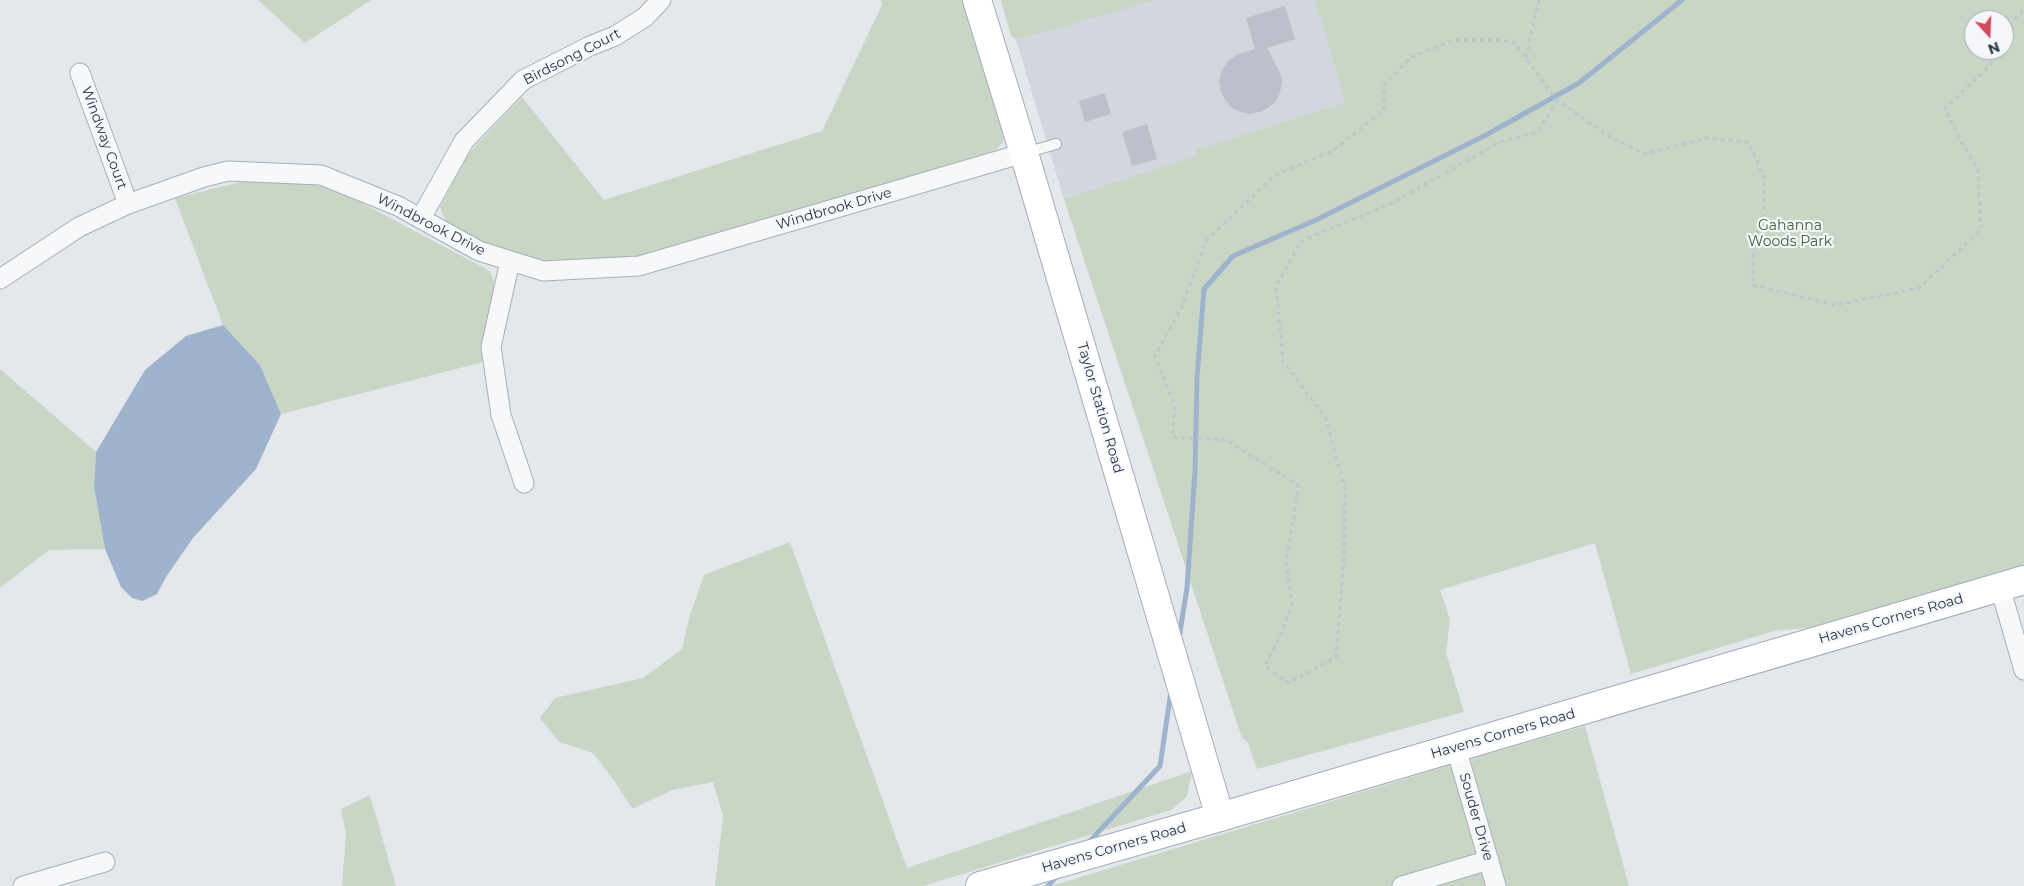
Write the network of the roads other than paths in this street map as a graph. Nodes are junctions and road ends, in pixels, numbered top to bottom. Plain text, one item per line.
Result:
1 (661, 0) edge
2 (977, 0) edge
3 (80, 73) dead end
4 (1056, 144) dead end
5 (1024, 153) junction
6 (128, 204) junction
7 (421, 218) junction
8 (510, 260) junction
9 (0, 279) edge
10 (524, 483) dead end
11 (2012, 584) edge
12 (2024, 670) edge
13 (1456, 748) junction
14 (1220, 817) junction
15 (1489, 860) junction
16 (105, 862) dead end
17 (23, 886) edge
18 (980, 886) edge
19 (1402, 886) edge
20 (1496, 886) edge

1 - 7 street, Birdsong Court
2 - 5 main road, Taylor Station Road
3 - 6 street, Windway Court
4 - 5 lane
5 - 8 street, Windbrook Drive
5 - 14 main road, Taylor Station Road
6 - 7 street, Windbrook Drive
6 - 9 street, Windbrook Drive
7 - 8 street, Windbrook Drive
8 - 10 street
11 - 12 street
11 - 13 main road, Havens Corners Road
13 - 14 main road, Havens Corners Road
13 - 15 street, Souder Drive
14 - 18 main road, Havens Corners Road
15 - 19 street
15 - 20 street, Souder Drive
16 - 17 street

